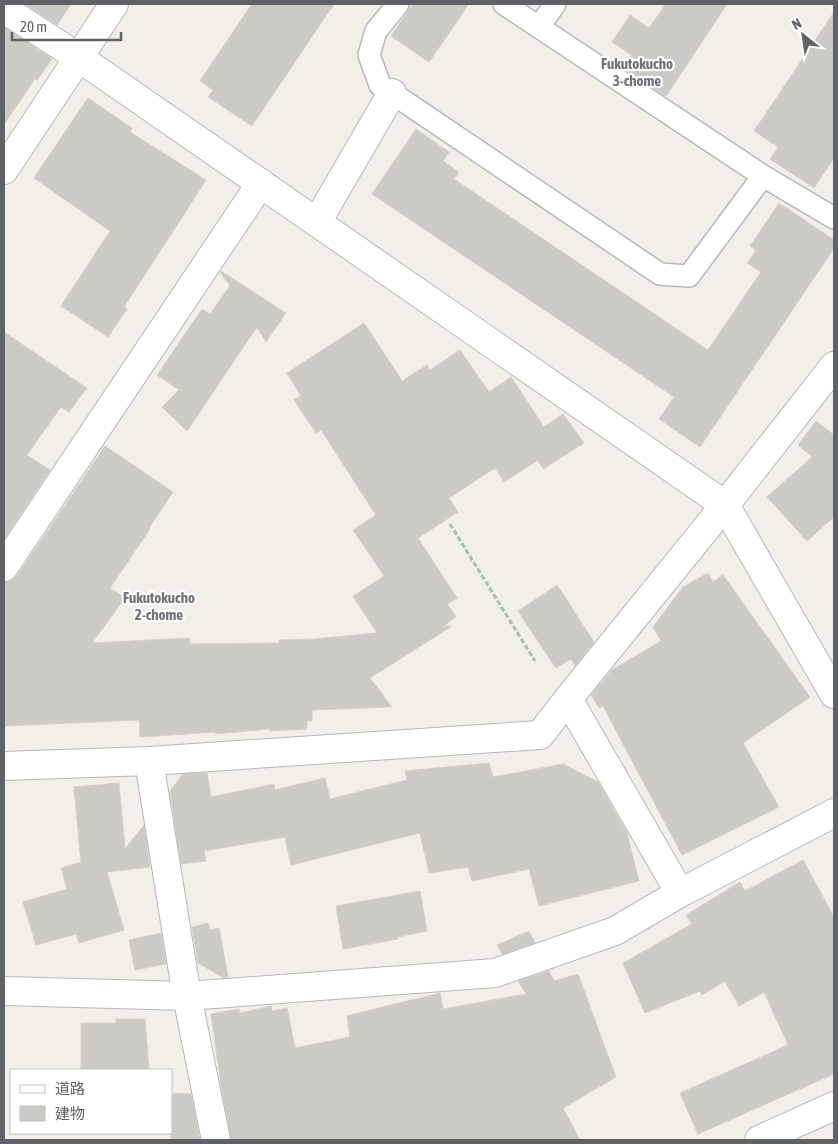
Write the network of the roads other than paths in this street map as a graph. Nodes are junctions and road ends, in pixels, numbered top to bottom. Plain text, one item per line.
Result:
1 (114, 4) edge
2 (398, 4) edge
3 (504, 4) edge
4 (555, 4) edge
5 (4, 9) edge
6 (539, 27) junction
7 (78, 57) junction
8 (392, 93) junction
9 (4, 170) edge
10 (763, 176) junction
11 (261, 183) junction
12 (834, 218) edge
13 (317, 222) junction
14 (834, 366) edge
15 (725, 505) junction
16 (4, 567) edge
17 (834, 694) edge
18 (568, 699) junction
19 (149, 761) junction
20 (4, 766) edge
21 (834, 813) edge
22 (680, 893) junction
23 (4, 992) edge
24 (188, 996) junction
25 (834, 1106) edge
26 (216, 1140) edge
27 (759, 1140) edge

1 - 7 street
2 - 8 lane
3 - 6 lane
4 - 6 lane
5 - 7 street
6 - 10 lane
7 - 9 street
7 - 11 street
8 - 10 lane
8 - 13 street
10 - 12 lane
11 - 13 street
11 - 16 street
13 - 15 street
14 - 15 street
15 - 17 street
15 - 18 street
18 - 19 street
18 - 22 street
19 - 20 street
19 - 24 street
21 - 22 street
22 - 24 street
23 - 24 street
24 - 26 street
25 - 27 street

